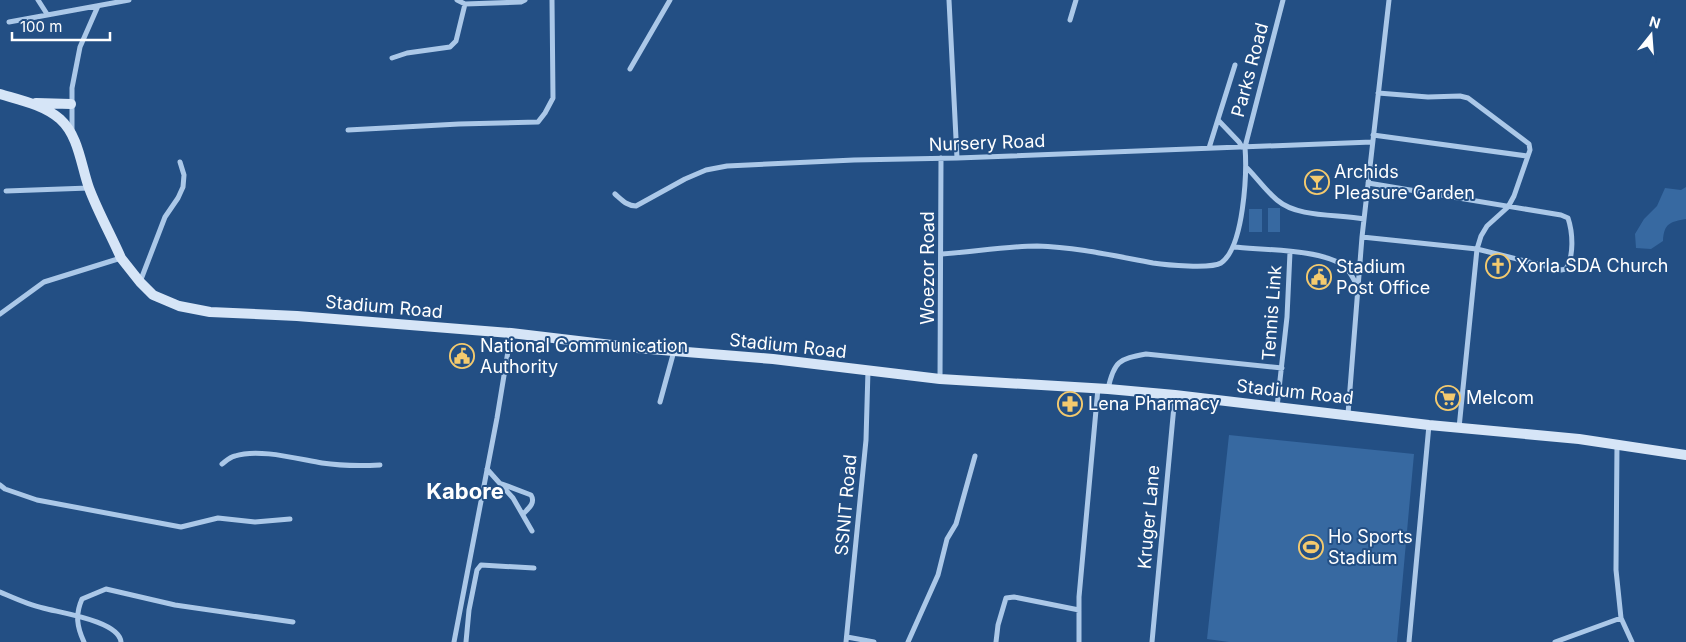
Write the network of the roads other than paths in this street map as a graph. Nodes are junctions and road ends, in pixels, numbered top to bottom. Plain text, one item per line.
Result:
1 (38, 0) edge
2 (129, 0) edge
3 (457, 0) edge
4 (525, 0) edge
5 (552, 0) edge
6 (670, 0) edge
7 (949, 0) edge
8 (1076, 0) edge
9 (1283, 0) edge
10 (1389, 0) edge
11 (465, 4) junction
12 (98, 6) junction
13 (47, 14) junction
14 (1070, 20) dead end
15 (9, 22) dead end
16 (392, 58) dead end
17 (1235, 65) dead end
18 (630, 69) dead end
19 (1378, 93) junction
20 (0, 94) edge
21 (30, 103) junction
22 (70, 104) junction
23 (1218, 120) junction
24 (348, 130) dead end
25 (72, 134) junction
26 (1373, 135) junction
27 (1372, 142) junction
28 (1243, 147) junction
29 (1209, 148) junction
30 (1527, 156) junction
31 (942, 158) junction
32 (957, 158) junction
33 (180, 162) dead end
34 (1247, 168) junction
35 (1368, 183) junction
36 (89, 188) junction
37 (6, 191) dead end
38 (615, 194) dead end
39 (1508, 207) junction
40 (1364, 219) junction
41 (1362, 237) junction
42 (1234, 247) junction
43 (1477, 249) junction
44 (1290, 252) junction
45 (942, 254) junction
46 (121, 258) junction
47 (140, 282) junction
48 (1358, 287) junction
49 (0, 314) edge
50 (511, 333) junction
51 (674, 351) junction
52 (1282, 368) junction
53 (868, 370) junction
54 (940, 378) junction
55 (1103, 389) junction
56 (1175, 395) junction
57 (660, 402) dead end
58 (1277, 407) junction
59 (1348, 414) junction
60 (1429, 425) junction
61 (1459, 428) junction
62 (1617, 444) junction
63 (1686, 455) edge
64 (975, 456) dead end
65 (222, 464) dead end
66 (380, 464) dead end
67 (487, 469) junction
68 (500, 483) junction
69 (0, 485) edge
70 (524, 514) junction
71 (290, 519) dead end
72 (532, 531) dead end
73 (534, 568) dead end
74 (0, 592) edge
75 (1079, 610) junction
76 (77, 616) junction
77 (1621, 618) junction
78 (293, 622) dead end
79 (847, 640) edge
80 (84, 642) edge
81 (121, 642) edge
82 (454, 642) edge
83 (466, 642) edge
84 (874, 642) edge
85 (908, 642) edge
86 (996, 642) edge
87 (1079, 642) edge
88 (1152, 642) edge
89 (1409, 642) edge
90 (1555, 642) edge
91 (1632, 642) edge

1 - 13 street
2 - 12 street
3 - 11 street
4 - 11 street
5 - 24 street
6 - 18 street
7 - 32 street
8 - 14 street
9 - 28 street, Parks Road
10 - 19 street
11 - 16 street
12 - 13 street
12 - 22 street
13 - 15 street
17 - 23 street
19 - 26 street
19 - 30 street
20 - 21 main road, Stadium Road
21 - 22 main road
21 - 25 main road, Stadium Road
22 - 25 street
23 - 28 street
23 - 29 street
25 - 36 main road, Stadium Road
26 - 27 street
26 - 30 street
27 - 28 street, Nursery Road
27 - 35 street
28 - 29 street, Nursery Road
28 - 34 street
29 - 32 street, Nursery Road
30 - 39 street
31 - 32 street, Nursery Road
31 - 38 street, Nursery Road
31 - 45 street, Woezor Road
33 - 47 street
34 - 40 street
34 - 42 street
35 - 39 street
35 - 40 street
36 - 37 street
36 - 46 main road, Stadium Road
39 - 43 street
39 - 43 street
40 - 41 street
41 - 43 street
41 - 48 street
42 - 44 street
42 - 45 street
43 - 61 street
44 - 48 street
44 - 52 street, Tennis Link
45 - 54 street, Woezor Road
46 - 47 main road, Stadium Road
46 - 49 street
47 - 50 main road, Stadium Road
48 - 59 street
50 - 51 main road, Stadium Road
50 - 67 street
51 - 53 main road, Stadium Road
51 - 57 street
52 - 55 street
52 - 58 street, Tennis Link
53 - 54 main road, Stadium Road
53 - 79 street, SSNIT Road
54 - 55 main road, Stadium Road
55 - 56 main road, Stadium Road
55 - 75 street
56 - 58 main road, Stadium Road
56 - 88 street, Kruger Lane
58 - 59 main road, Stadium Road
59 - 60 main road, Stadium Road
60 - 61 main road, Stadium Road
60 - 89 street
61 - 62 main road, Stadium Road
62 - 63 main road, Stadium Road
62 - 77 street
64 - 85 street
65 - 66 street
67 - 68 street
67 - 82 street
68 - 70 street
68 - 70 street
69 - 71 street
70 - 72 street
73 - 83 street
74 - 76 street
75 - 86 street
75 - 87 street
76 - 78 street
76 - 80 street
76 - 81 street
77 - 90 street
77 - 91 street
79 - 84 street

